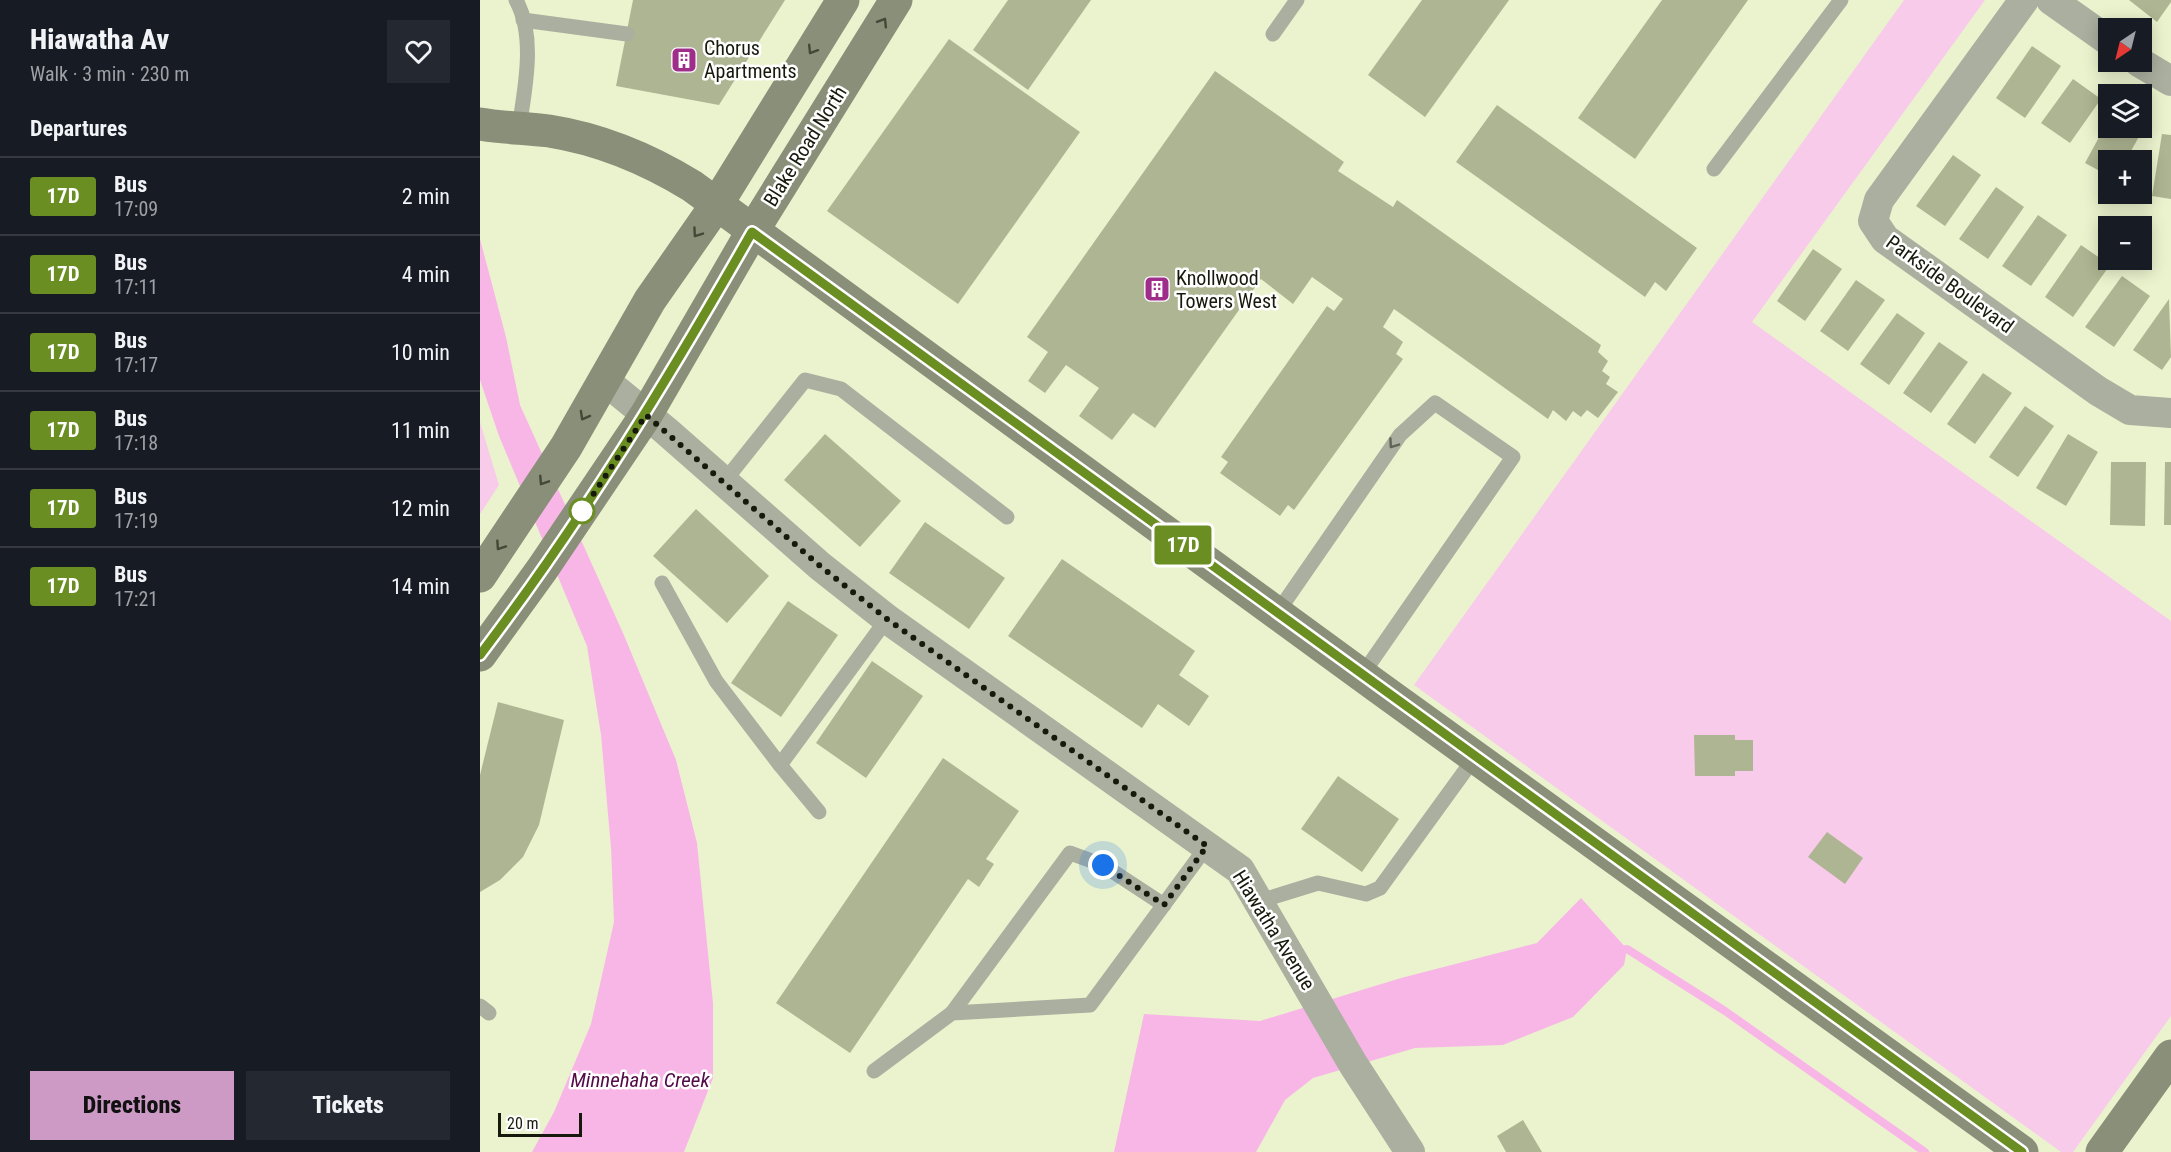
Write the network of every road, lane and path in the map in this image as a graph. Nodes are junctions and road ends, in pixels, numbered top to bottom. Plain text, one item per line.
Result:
1 (516, 0) edge
2 (843, 0) edge
3 (896, 0) edge
4 (1297, 0) edge
5 (1841, 0) edge
6 (2024, 0) edge
7 (2051, 0) edge
8 (523, 20) junction
9 (627, 33) dead end
10 (2098, 33) edge
11 (1273, 34) dead end
12 (2152, 70) edge
13 (2171, 81) edge
14 (498, 126) edge
15 (1714, 169) dead end
16 (717, 204) junction
17 (752, 232) junction
18 (604, 380) junction
19 (2171, 413) edge
20 (646, 415) junction
21 (723, 483) junction
22 (1007, 517) dead end
23 (480, 576) edge
24 (662, 583) dead end
25 (1277, 613) junction
26 (887, 619) junction
27 (480, 655) edge
28 (1362, 675) junction
29 (1474, 756) junction
30 (780, 765) junction
31 (819, 812) dead end
32 (1207, 846) junction
33 (1260, 901) junction
34 (1164, 905) junction
35 (952, 1013) junction
36 (2171, 1056) edge
37 (874, 1071) dead end
38 (1410, 1152) edge
39 (2022, 1152) edge
40 (2102, 1152) edge

1 - 8 lane
2 -> 16 street
17 -> 3 street, Blake Road North
4 - 11 lane
5 - 15 lane
6 - 19 street, Parkside Boulevard
7 - 10 street
8 - 9 lane
8 - 14 lane
12 - 13 street
14 - 16 street
16 - 17 street
16 -> 18 street
17 - 20 street, Blake Road North
17 - 25 street
18 - 20 street, Hiawatha Avenue
18 -> 23 street
20 - 21 street, Hiawatha Avenue
20 - 27 street, Blake Road North
21 - 22 lane
21 - 26 street, Hiawatha Avenue
24 - 30 lane
25 - 28 street
28 -> 25 lane
26 - 30 lane
26 - 32 street, Hiawatha Avenue
28 - 29 street
29 - 33 lane
29 - 39 street
30 - 31 lane
32 - 33 street, Hiawatha Avenue
32 - 34 lane
33 - 38 street, Hiawatha Avenue
34 - 35 lane
34 - 35 lane
35 - 37 lane
36 - 40 street

